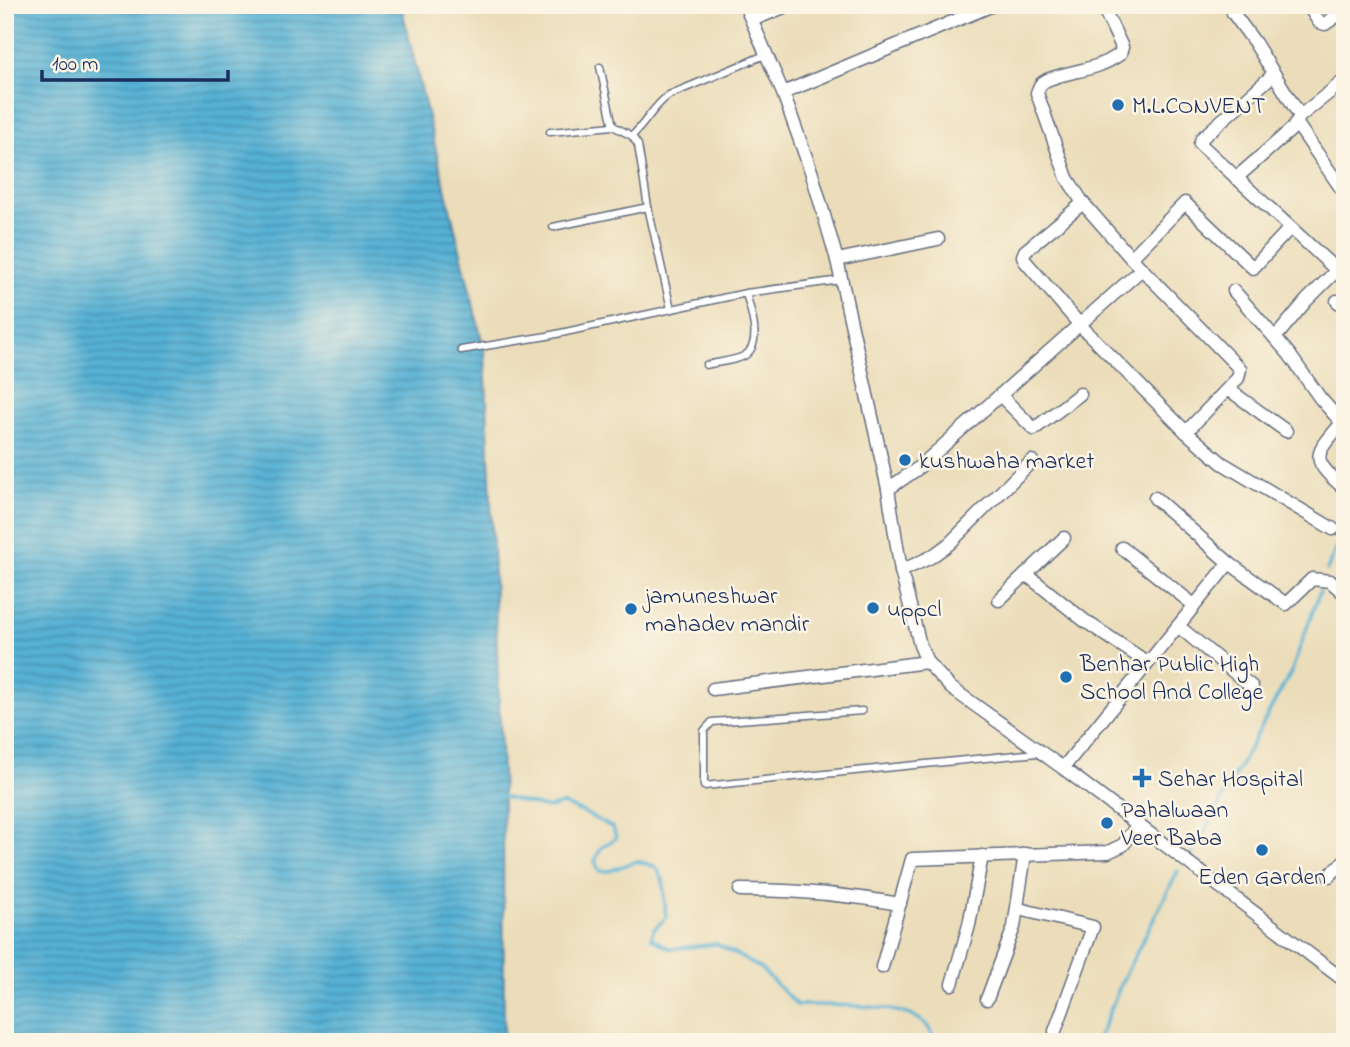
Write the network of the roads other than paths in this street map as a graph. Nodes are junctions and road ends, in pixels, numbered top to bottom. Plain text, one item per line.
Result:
1 (745, 5) edge
2 (789, 5) edge
3 (993, 5) edge
4 (1102, 5) edge
5 (1307, 5) edge
6 (974, 8) edge
7 (1345, 10) edge
8 (1233, 13) dead end
9 (752, 20) junction
10 (765, 55) junction
11 (600, 67) dead end
12 (1274, 74) junction
13 (1345, 80) edge
14 (783, 93) junction
15 (1298, 120) junction
16 (612, 126) junction
17 (550, 132) dead end
18 (632, 136) junction
19 (1236, 178) junction
20 (1345, 184) edge
21 (1083, 203) junction
22 (648, 207) junction
23 (553, 228) dead end
24 (1290, 228) junction
25 (938, 239) dead end
26 (1131, 258) junction
27 (837, 260) junction
28 (1142, 269) junction
29 (1340, 274) edge
30 (841, 280) junction
31 (1234, 291) dead end
32 (746, 293) junction
33 (670, 309) junction
34 (1080, 326) junction
35 (1275, 338) junction
36 (461, 350) dead end
37 (706, 365) dead end
38 (1228, 389) junction
39 (1080, 394) dead end
40 (1000, 395) junction
41 (1343, 421) edge
42 (1286, 431) dead end
43 (1186, 432) junction
44 (1032, 461) dead end
45 (1343, 488) edge
46 (888, 489) junction
47 (1155, 498) dead end
48 (1333, 529) dead end
49 (1064, 538) dead end
50 (1122, 548) dead end
51 (1229, 563) junction
52 (901, 571) junction
53 (1027, 575) junction
54 (1345, 594) edge
55 (999, 600) dead end
56 (1194, 605) junction
57 (1178, 626) junction
58 (927, 662) junction
59 (1148, 663) junction
60 (1252, 687) dead end
61 (713, 689) dead end
62 (862, 712) dead end
63 (1043, 753) junction
64 (1063, 768) junction
65 (1138, 824) junction
66 (1025, 855) junction
67 (982, 856) junction
68 (1345, 860) edge
69 (1328, 876) dead end
70 (740, 890) dead end
71 (900, 904) junction
72 (1019, 909) junction
73 (882, 967) dead end
74 (1345, 981) edge
75 (952, 984) dead end
76 (987, 999) dead end
77 (1055, 1031) dead end

1 - 9 street
2 - 9 street
3 - 6 street
4 - 21 street
5 - 7 street
6 - 14 street
8 - 12 street
9 - 10 street
10 - 14 street
10 - 18 lane
11 - 16 lane
12 - 15 street
12 - 19 street
13 - 15 street
14 - 27 street
15 - 19 street
15 - 20 street
16 - 17 lane
16 - 18 lane
18 - 22 lane
19 - 24 street
21 - 26 street
21 - 34 street
22 - 23 lane
22 - 33 lane
24 - 26 street
24 - 29 street
25 - 27 street
26 - 28 street
27 - 30 street
28 - 34 street
28 - 38 street
29 - 35 street
30 - 32 lane
30 - 46 street
31 - 35 street
32 - 33 lane
32 - 37 lane
33 - 36 lane
34 - 40 street
34 - 43 street
35 - 41 street
38 - 42 street
38 - 43 street
39 - 40 street
40 - 46 street
41 - 45 street
43 - 48 street
44 - 52 street
46 - 52 street
47 - 51 street
49 - 53 street
50 - 56 street
51 - 54 street
51 - 56 street
52 - 58 street
53 - 55 street
53 - 59 street
56 - 57 street
57 - 59 street
57 - 60 street
58 - 61 street
58 - 63 street
59 - 64 street
62 - 63 lane
63 - 64 street
64 - 65 street
65 - 66 street
65 - 74 street
66 - 67 street
66 - 72 street
67 - 71 street
67 - 75 street
68 - 69 street
70 - 71 street
71 - 73 street
72 - 76 street
72 - 77 street

